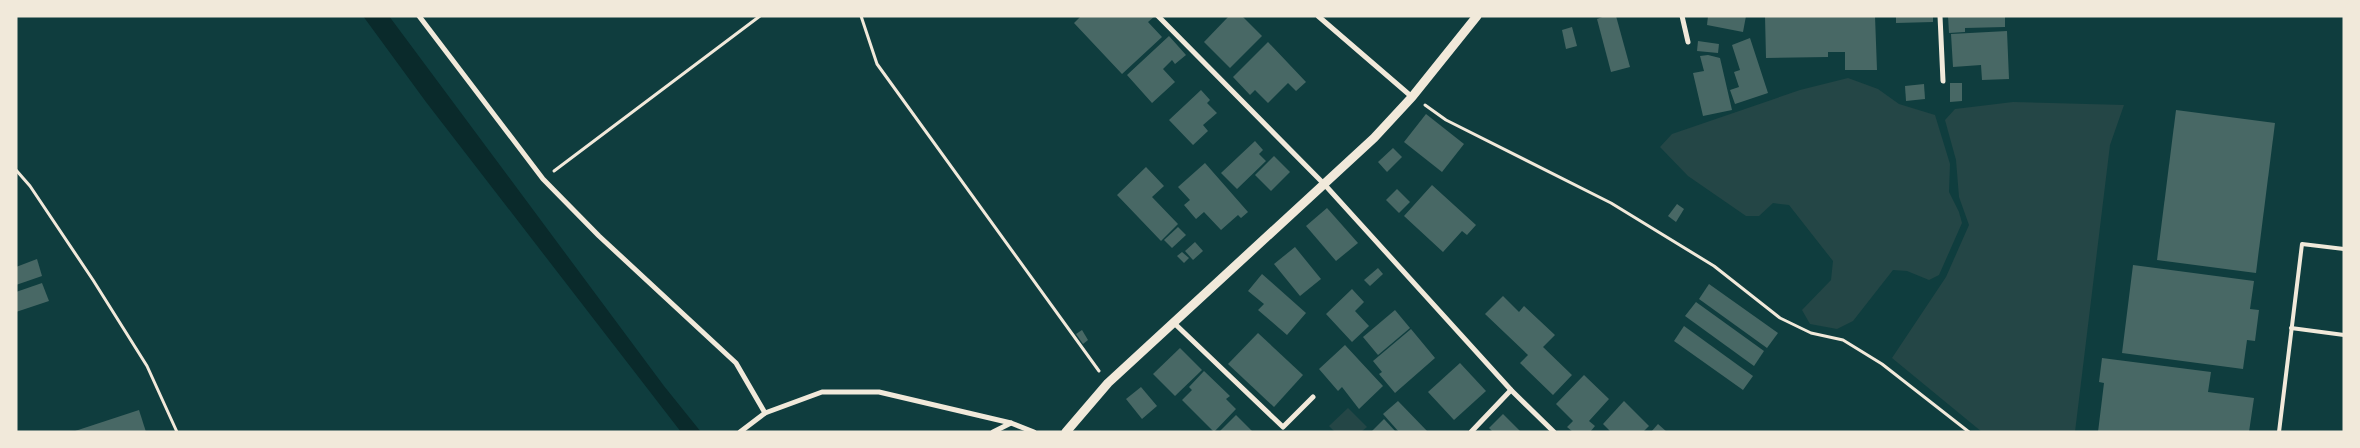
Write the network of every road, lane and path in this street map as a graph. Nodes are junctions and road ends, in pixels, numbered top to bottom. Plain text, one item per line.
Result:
1 (419, 16) edge
2 (760, 16) edge
3 (861, 16) edge
4 (1158, 16) edge
5 (1318, 16) edge
6 (1477, 16) edge
7 (1682, 16) edge
8 (1940, 16) edge
9 (1688, 42) dead end
10 (1942, 81) dead end
11 (1412, 97) junction
12 (16, 170) edge
13 (543, 179) junction
14 (1325, 185) junction
15 (2344, 249) edge
16 (1173, 322) junction
17 (2291, 328) junction
18 (2344, 335) edge
19 (1108, 383) junction
20 (1511, 390) junction
21 (1314, 397) dead end
22 (765, 413) junction
23 (1012, 423) junction
24 (177, 432) edge
25 (740, 432) edge
26 (993, 432) edge
27 (1034, 432) edge
28 (1066, 432) edge
29 (1471, 432) edge
30 (1554, 432) edge
31 (1969, 432) edge
32 (2279, 432) edge

1 - 13 street
2 - 13 path
3 - 19 path
4 - 14 street
5 - 11 street
6 - 11 street
7 - 9 street
8 - 10 street
11 - 14 street
11 - 31 path
12 - 24 path
13 - 22 street
14 - 16 street
14 - 20 street
15 - 17 lane
16 - 19 street
16 - 21 street
17 - 18 lane
17 - 32 lane
19 - 28 street
20 - 29 street
20 - 30 street
22 - 23 street
22 - 25 street
23 - 26 street
23 - 27 street

